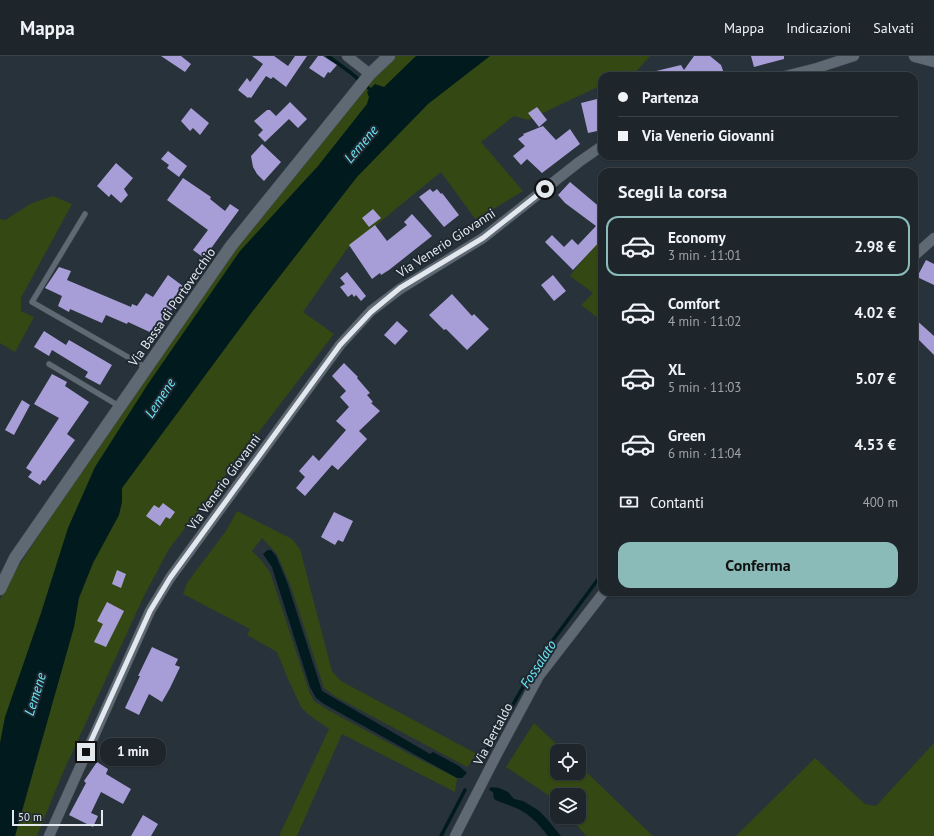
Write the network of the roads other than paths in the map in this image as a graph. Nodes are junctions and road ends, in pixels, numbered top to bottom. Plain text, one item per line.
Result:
1 (347, 56) edge
2 (389, 56) edge
3 (854, 56) edge
4 (915, 56) edge
5 (934, 61) edge
6 (801, 72) edge
7 (368, 77) junction
8 (598, 149) edge
9 (85, 214) dead end
10 (934, 238) edge
11 (918, 252) edge
12 (49, 364) dead end
13 (147, 368) junction
14 (120, 407) junction
15 (0, 590) edge
16 (601, 596) edge
17 (49, 836) edge
18 (455, 836) edge

1 - 7 street
2 - 7 street, Via Bassa di Portovecchio
3 - 6 street
4 - 5 street
7 - 13 street, Via Bassa di Portovecchio
8 - 17 street, Via Venerio Giovanni
9 - 13 lane
10 - 11 street
12 - 14 lane
13 - 14 street, Via Bassa di Portovecchio
14 - 15 street, Via Bassa di Portovecchio
16 - 18 street, Via Bertaldo

